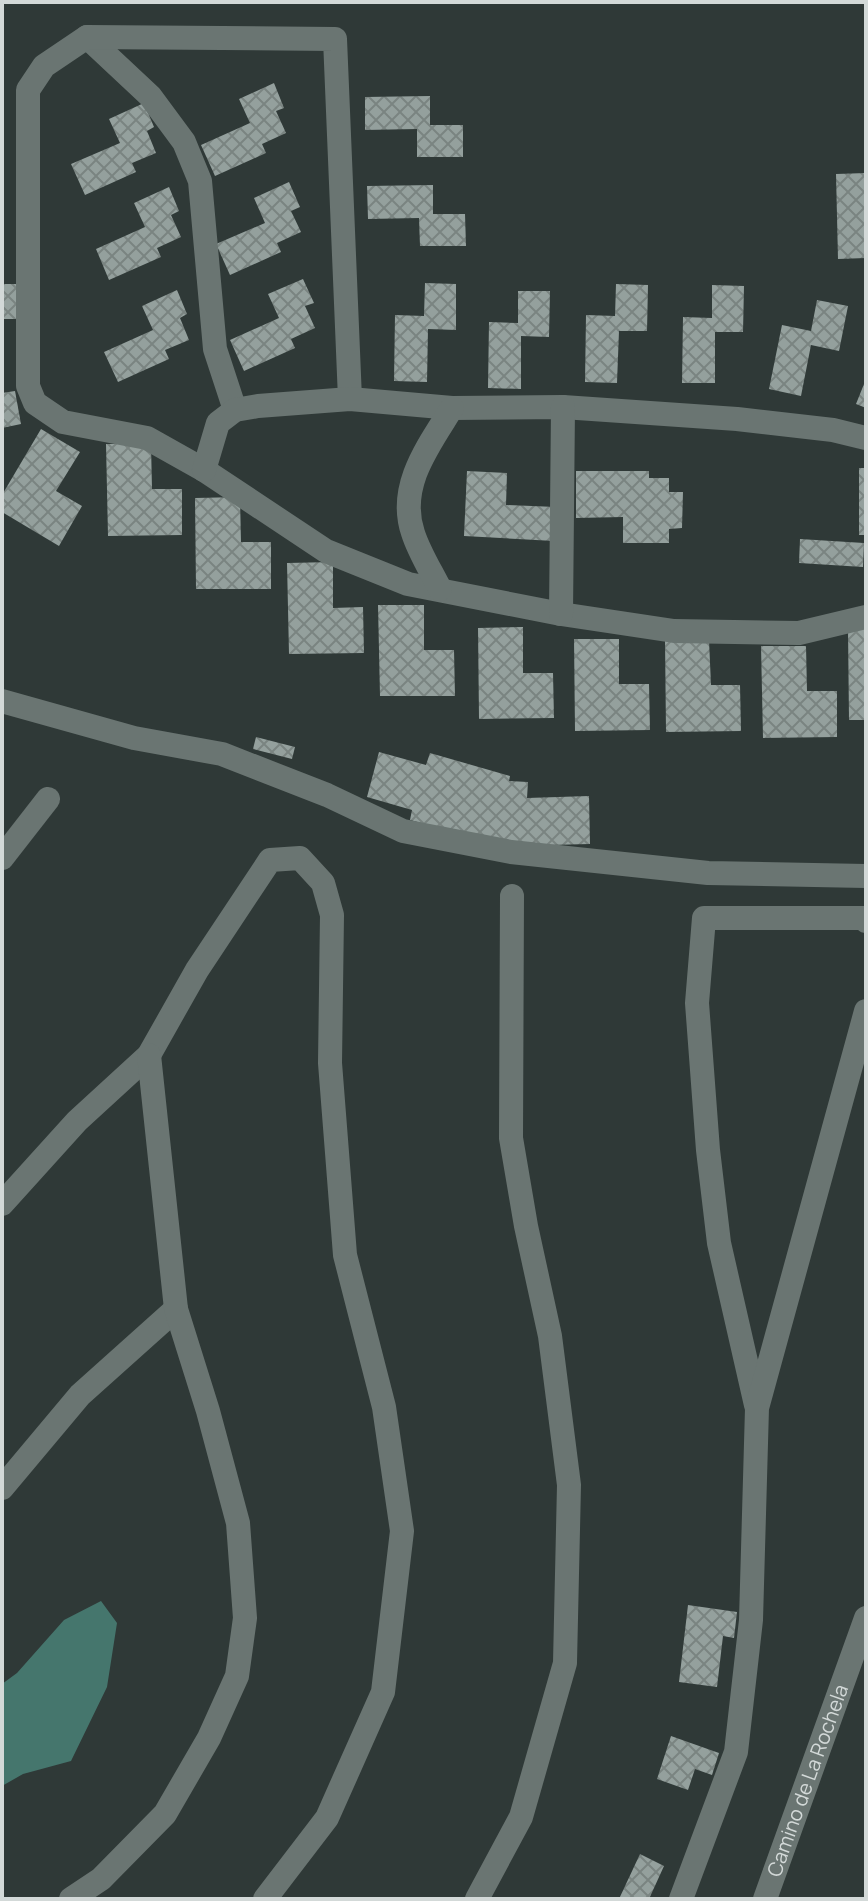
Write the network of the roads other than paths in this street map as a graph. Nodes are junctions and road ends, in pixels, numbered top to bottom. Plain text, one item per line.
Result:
1 (87, 37) junction
2 (350, 399) junction
3 (563, 407) junction
4 (452, 408) junction
5 (235, 410) junction
6 (866, 438) edge
7 (204, 470) junction
8 (440, 589) junction
9 (561, 614) junction
10 (866, 617) edge
11 (2, 701) edge
12 (48, 799) dead end
13 (2, 858) edge
14 (866, 876) edge
15 (512, 896) dead end
16 (866, 921) edge
17 (866, 1011) edge
18 (149, 1055) junction
19 (2, 1204) edge
20 (176, 1309) junction
21 (757, 1408) junction
22 (2, 1488) edge
23 (866, 1618) edge
24 (71, 1899) edge
25 (265, 1899) edge
26 (477, 1899) edge
27 (681, 1899) edge
28 (765, 1899) edge

1 - 2 street
1 - 5 street
1 - 7 street
2 - 4 street
2 - 5 street
3 - 4 street
3 - 6 street
3 - 9 street
4 - 8 street
5 - 7 street
7 - 8 street
8 - 9 street
9 - 10 street
11 - 14 street
12 - 13 street
15 - 26 street
16 - 21 street
17 - 21 street
18 - 19 street
18 - 20 street
18 - 25 street
20 - 22 street
20 - 24 street
21 - 27 street
23 - 28 street, Camino de La Rochela

